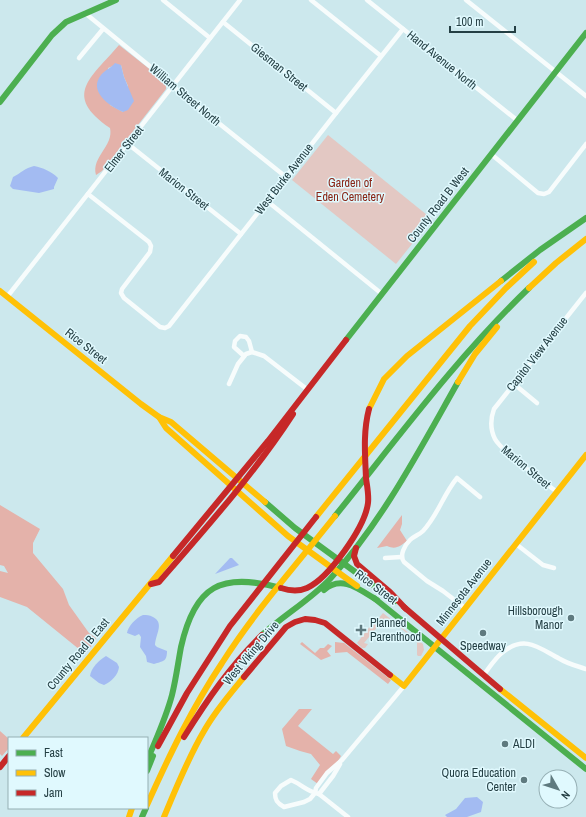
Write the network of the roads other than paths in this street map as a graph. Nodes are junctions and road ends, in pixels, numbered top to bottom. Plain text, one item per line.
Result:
1 (116, 0) edge
2 (163, 0) edge
3 (240, 0) edge
4 (311, 0) edge
5 (367, 0) edge
6 (467, 0) edge
7 (84, 13) junction
8 (223, 22) junction
9 (103, 29) junction
10 (403, 29) junction
11 (586, 33) edge
12 (210, 38) junction
13 (381, 56) junction
14 (79, 58) dead end
15 (556, 72) junction
16 (174, 86) junction
17 (586, 96) edge
18 (0, 102) edge
19 (336, 113) junction
20 (518, 120) junction
21 (128, 144) junction
22 (586, 144) edge
23 (491, 154) junction
24 (286, 177) junction
25 (88, 194) junction
26 (267, 201) junction
27 (586, 218) edge
28 (572, 229) junction
29 (241, 234) junction
30 (586, 239) edge
31 (545, 272) junction
32 (0, 291) edge
33 (586, 293) edge
34 (382, 294) junction
35 (7, 297) junction
36 (252, 352) junction
37 (244, 356) junction
38 (230, 384) dead end
39 (514, 384) junction
40 (308, 390) junction
41 (537, 403) dead end
42 (159, 417) junction
43 (490, 418) joint
44 (586, 455) edge
45 (240, 480) junction
46 (230, 486) junction
47 (236, 490) junction
48 (557, 492) junction
49 (480, 497) dead end
50 (516, 544) junction
51 (356, 548) junction
52 (401, 556) junction
53 (385, 558) dead end
54 (341, 561) junction
55 (331, 568) junction
56 (554, 568) dead end
57 (337, 572) junction
58 (151, 584) junction
59 (377, 600) junction
60 (300, 606) junction
61 (465, 608) junction
62 (406, 609) junction
63 (441, 639) junction
64 (435, 646) junction
65 (586, 669) edge
66 (483, 676) junction
67 (404, 686) junction
68 (24, 737) edge
69 (8, 757) edge
70 (148, 758) edge
71 (586, 758) edge
72 (0, 767) edge
73 (148, 769) edge
74 (586, 769) edge
75 (158, 779) junction
76 (317, 793) junction
77 (148, 803) edge
78 (164, 817) edge
79 (348, 817) edge

1 - 7 main road
2 - 12 street
3 - 8 street, Elmer Street
4 - 13 street
5 - 10 street, Hand Avenue North
6 - 15 street
7 - 9 street, William Street North
7 - 18 main road
8 - 12 street, Elmer Street
8 - 19 street, Giesman Street
9 - 14 street
9 - 16 street, William Street North
10 - 13 street, West Burke Avenue
10 - 20 street, Hand Avenue North
11 - 15 main road, County Road B West
12 - 16 street, Elmer Street
13 - 19 street, West Burke Avenue
15 - 17 street
15 - 20 main road, County Road B West
16 - 21 street, Elmer Street
16 - 24 street, William Street North
19 - 24 street, West Burke Avenue
20 - 23 main road, County Road B West
21 - 25 street, Elmer Street
21 - 29 street, Marion Street
22 - 23 street
23 - 34 main road, County Road B West
24 - 26 street, West Burke Avenue
25 - 29 street, West Burke Avenue
25 - 35 street, Elmer Street
26 - 29 street, West Burke Avenue
26 - 34 street
27 - 28 main road
28 - 54 main road
28 - 73 main road
30 - 31 main road
31 - 51 main road
31 - 75 main road
32 - 35 main road, Rice Street
33 - 39 street, Capitol View Avenue
34 - 40 main road, County Road B West
35 - 42 main road, Rice Street
36 - 37 street
36 - 37 street
36 - 40 street
37 - 38 street
39 - 41 street
39 - 43 street, Capitol View Avenue
40 - 45 main road, County Road B West
42 - 45 main road, Rice Street
42 - 46 main road, Rice Street
43 - 48 street, Marion Street
44 - 48 main road, Minnesota Avenue
45 - 46 main road, County Road B West
45 - 47 main road, County Road B East
45 - 54 main road, Rice Street
46 - 47 main road, Rice Street
46 - 58 main road, County Road B East
47 - 55 main road, Rice Street
47 - 58 main road, County Road B East
48 - 50 main road, Minnesota Avenue
49 - 52 street
50 - 56 street
50 - 61 main road, Minnesota Avenue
51 - 54 main road
51 - 62 main road
52 - 53 street
52 - 61 street
54 - 55 main road
54 - 57 main road
54 - 62 main road, Rice Street
55 - 57 main road, Rice Street
55 - 70 main road
57 - 59 main road, Rice Street
57 - 60 main road
58 - 68 main road, County Road B East
59 - 60 main road
59 - 64 main road, Rice Street
60 - 75 main road
61 - 63 main road, Minnesota Avenue
62 - 63 main road, Rice Street
63 - 64 main road, Minnesota Avenue
63 - 66 main road, Rice Street
64 - 67 main road, Minnesota Avenue
64 - 74 main road, Rice Street
65 - 66 street
66 - 71 main road, Rice Street
67 - 76 street, Minnesota Avenue
67 - 78 main road, West Viking Drive
69 - 72 main road
75 - 77 main road
76 - 76 street
76 - 79 street

